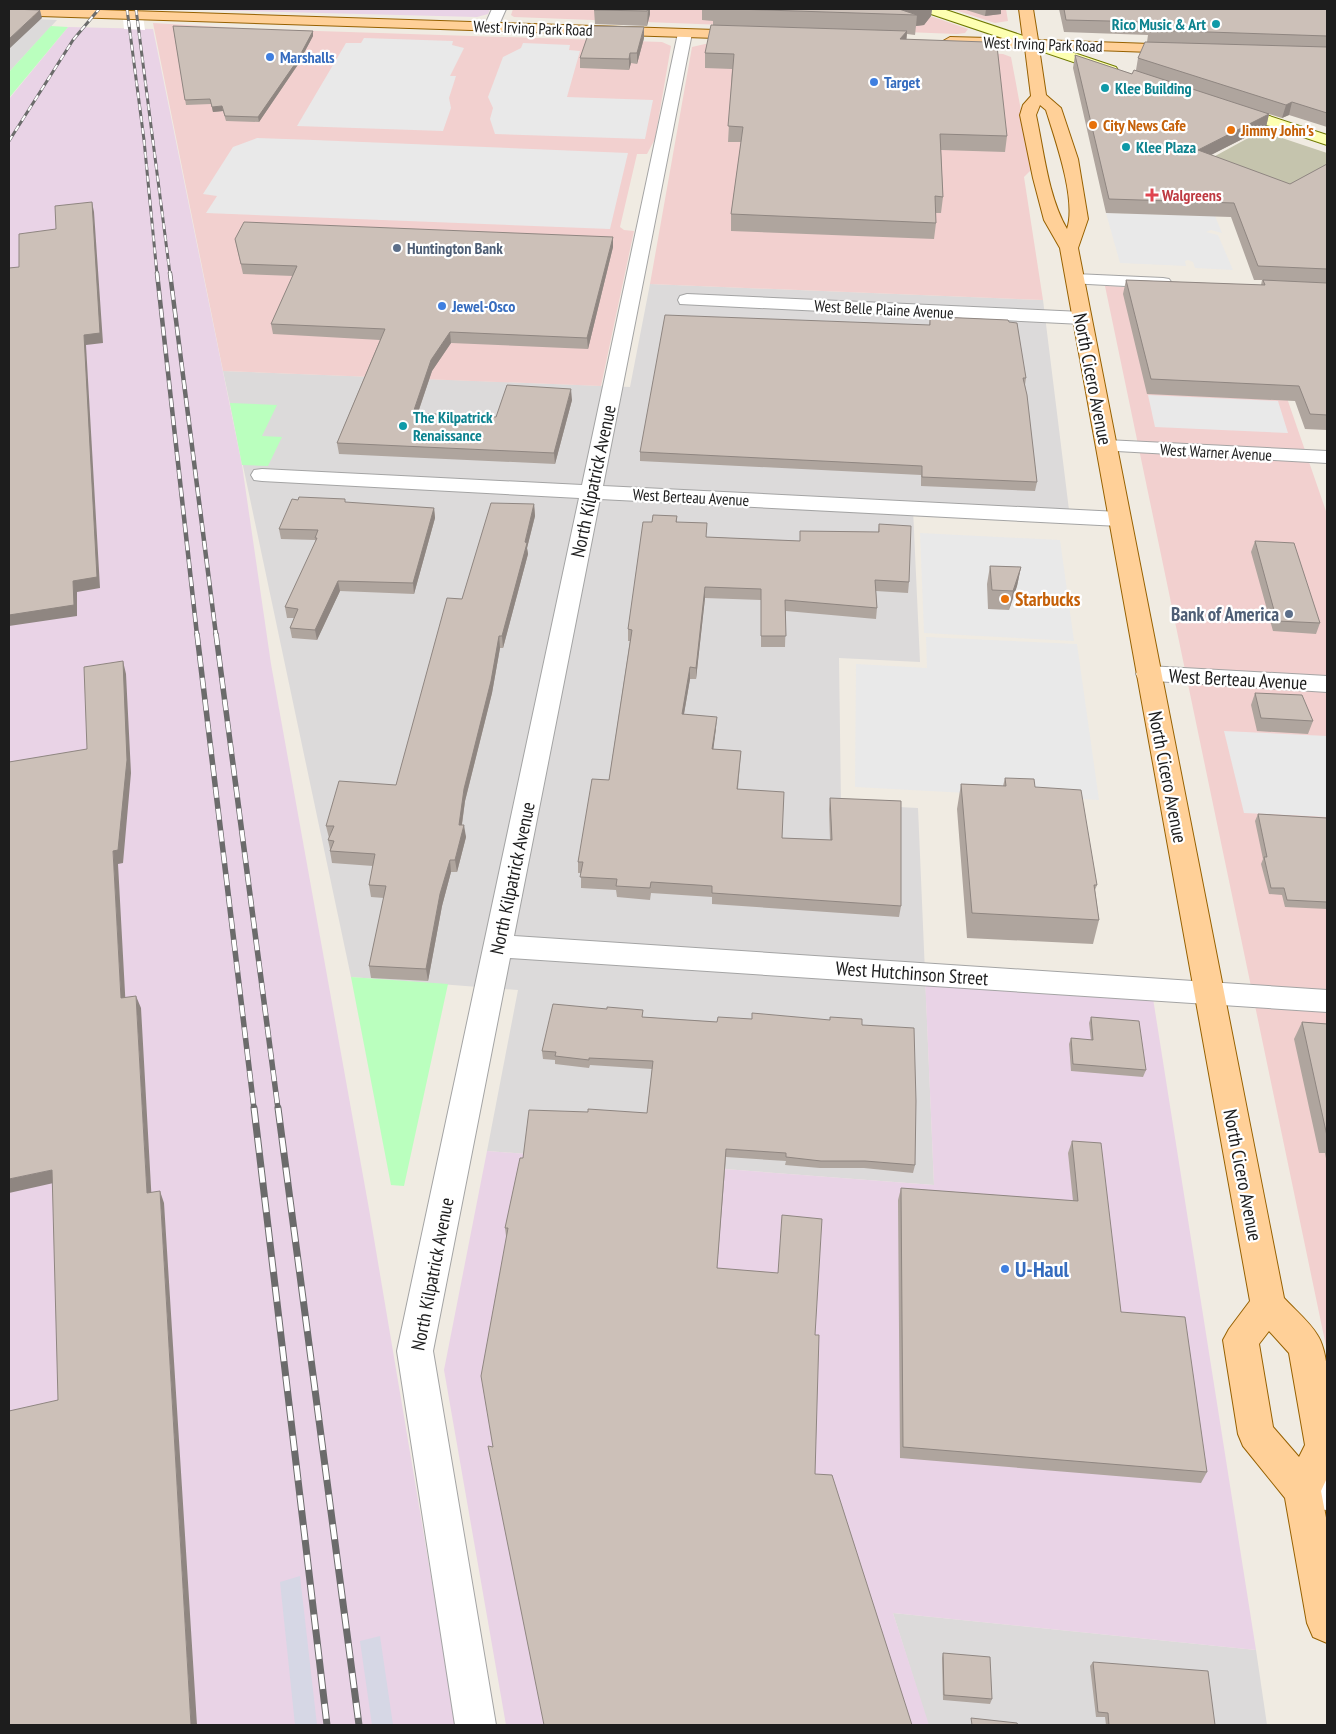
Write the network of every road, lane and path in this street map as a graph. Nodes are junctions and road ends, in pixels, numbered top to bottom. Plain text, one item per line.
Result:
1 (499, 9) edge
2 (930, 9) edge
3 (1026, 9) edge
4 (9, 10) edge
5 (491, 27) junction
6 (685, 33) junction
7 (761, 35) edge
8 (932, 41) edge
9 (1032, 44) junction
10 (1195, 49) edge
11 (1125, 75) edge
12 (1040, 97) junction
13 (1217, 104) edge
14 (1327, 140) edge
15 (1069, 248) junction
16 (1075, 279) junction
17 (1181, 284) edge
18 (686, 300) dead end
19 (1082, 318) junction
20 (1106, 446) junction
21 (1327, 457) edge
22 (262, 475) dead end
23 (591, 492) junction
24 (1119, 519) junction
25 (1148, 674) junction
26 (1327, 684) edge
27 (498, 946) junction
28 (1208, 993) junction
29 (1327, 1001) edge
30 (1268, 1306) junction
31 (1315, 1491) edge
32 (1327, 1623) edge
33 (476, 1725) edge

1 - 5 street
2 - 9 main road
3 - 9 main road
4 - 5 main road, West Irving Park Road
5 - 6 main road, West Irving Park Road
6 - 7 main road, West Irving Park Road
6 - 23 street, North Kilpatrick Avenue
8 - 9 main road, West Irving Park Road
9 - 10 main road, West Irving Park Road
9 - 11 main road
9 - 12 main road
12 - 15 main road, North Cicero Avenue
12 - 15 main road, North Cicero Avenue
13 - 14 main road
15 - 16 main road, North Cicero Avenue
16 - 17 street
16 - 19 main road, North Cicero Avenue
18 - 19 street, West Belle Plaine Avenue
19 - 20 main road, North Cicero Avenue
20 - 21 street, West Warner Avenue
20 - 24 main road, North Cicero Avenue
22 - 23 street, West Berteau Avenue
23 - 24 street, West Berteau Avenue
23 - 27 street, North Kilpatrick Avenue
24 - 25 main road, North Cicero Avenue
25 - 26 street, West Berteau Avenue
25 - 28 main road, North Cicero Avenue
27 - 28 street, West Hutchinson Street
27 - 33 street, North Kilpatrick Avenue
28 - 29 street, West Hutchinson Street
28 - 30 main road, North Cicero Avenue
30 - 31 main road
30 - 31 main road
31 - 32 main road

